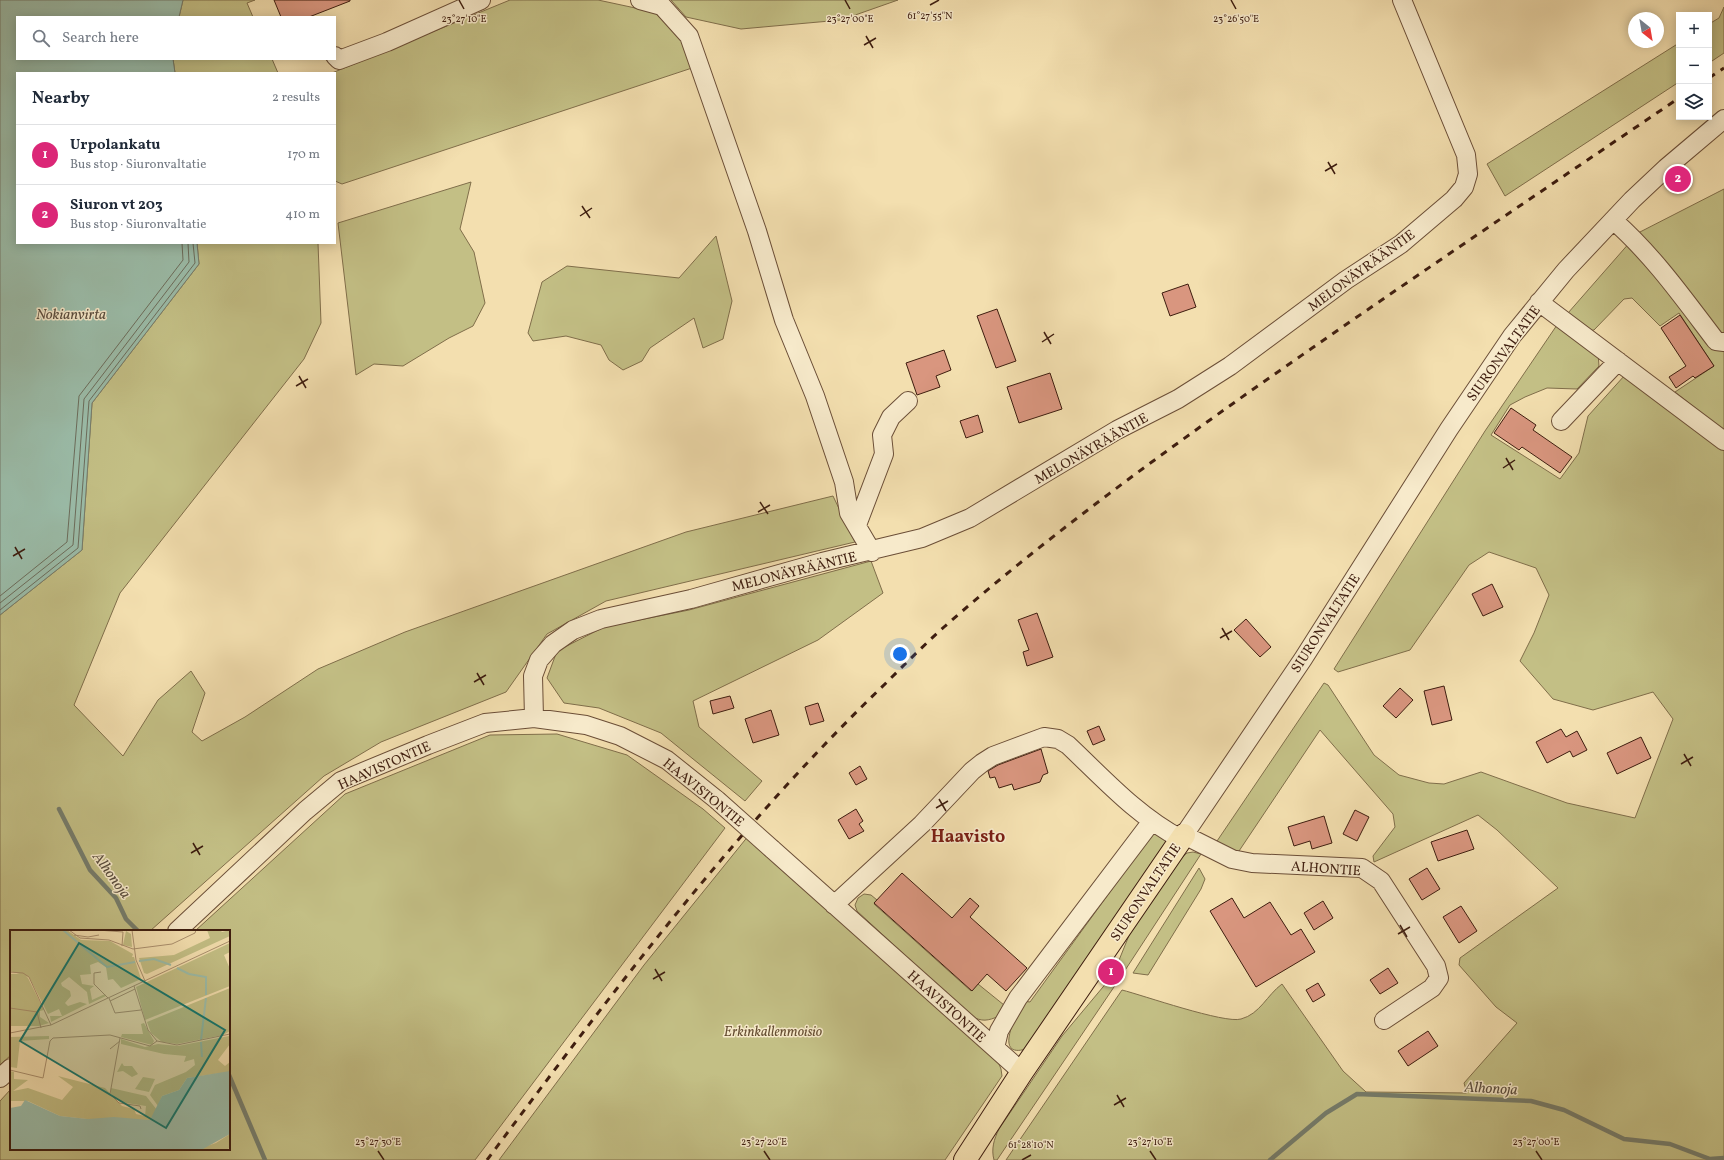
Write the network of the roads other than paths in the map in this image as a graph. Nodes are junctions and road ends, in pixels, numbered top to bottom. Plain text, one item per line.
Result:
1 (482, 0) edge
2 (640, 0) edge
3 (1402, 0) edge
4 (336, 57) edge
5 (1724, 119) edge
6 (1613, 220) junction
7 (1539, 302) junction
8 (1724, 342) edge
9 (1618, 362) junction
10 (908, 401) dead end
11 (1561, 421) dead end
12 (1724, 441) edge
13 (857, 525) junction
14 (872, 552) junction
15 (534, 718) junction
16 (1152, 821) junction
17 (1182, 837) junction
18 (834, 905) junction
19 (178, 930) edge
20 (1384, 1020) dead end
21 (995, 1048) junction
22 (10, 1069) edge
23 (1022, 1072) junction
24 (0, 1078) edge
25 (965, 1160) edge

1 - 4 street
2 - 13 street
3 - 14 street, MELONÄYRÄÄNTIE
5 - 6 street, SIURONVALTATIE
6 - 7 street, SIURONVALTATIE
6 - 8 street
7 - 9 street
7 - 17 street, SIURONVALTATIE
9 - 11 street
9 - 12 street
10 - 13 street
13 - 14 street
14 - 15 street, MELONÄYRÄÄNTIE
15 - 18 street, HAAVISTONTIE, bridge
15 - 19 street, HAAVISTONTIE
16 - 17 street, ALHONTIE
16 - 18 street, ALHONTIE
16 - 21 street
17 - 20 street, ALHONTIE
17 - 23 main road, SIURONVALTATIE
18 - 21 street, HAAVISTONTIE
21 - 23 street, HAAVISTONTIE
22 - 24 street
23 - 25 main road, SIURONVALTATIE

